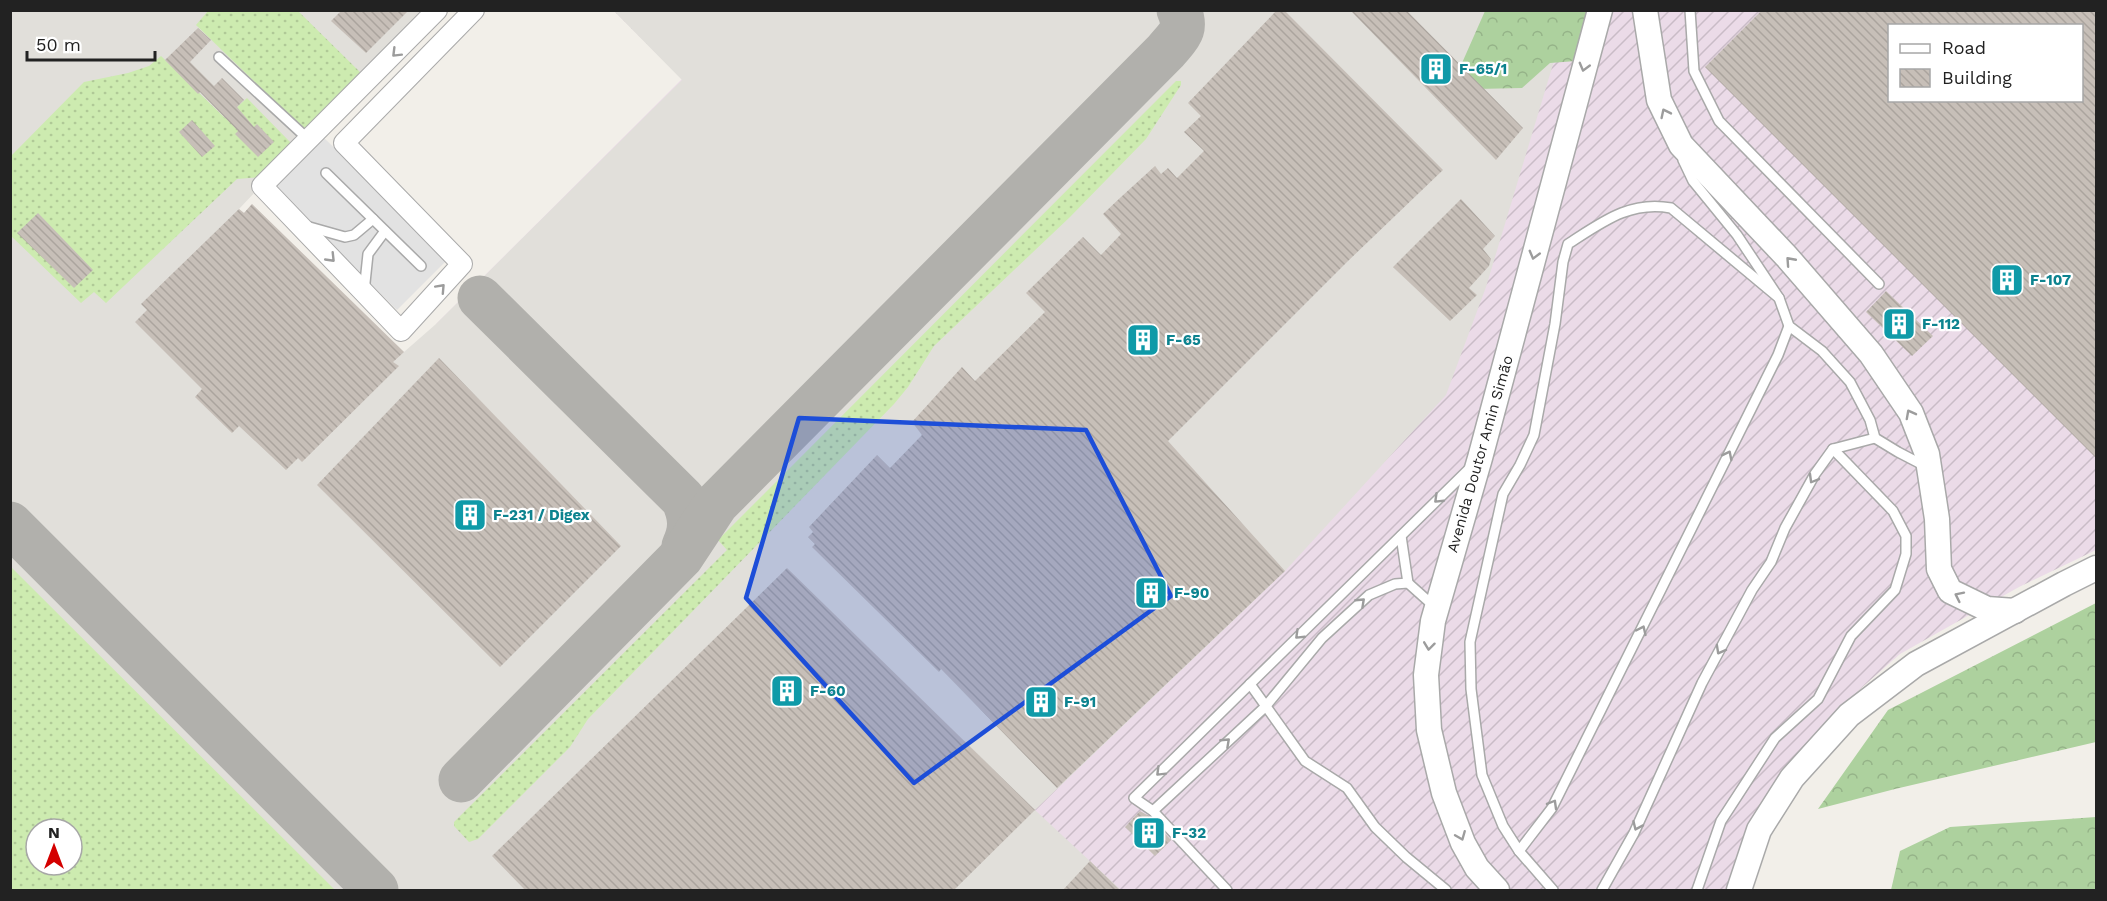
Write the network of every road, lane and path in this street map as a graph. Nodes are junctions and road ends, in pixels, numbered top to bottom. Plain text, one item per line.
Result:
1 (437, 10) edge
2 (474, 10) edge
3 (1600, 10) edge
4 (1645, 10) edge
5 (1690, 10) edge
6 (219, 57) dead end
7 (308, 140) junction
8 (1679, 140) junction
9 (326, 173) dead end
10 (373, 219) junction
11 (298, 224) junction
12 (385, 231) junction
13 (421, 266) dead end
14 (1879, 284) dead end
15 (364, 293) junction
16 (1779, 298) junction
17 (1789, 326) junction
18 (1875, 438) junction
19 (1833, 449) junction
20 (1480, 458) junction
21 (1927, 467) junction
22 (1401, 536) junction
23 (2097, 568) edge
24 (1408, 583) junction
25 (1437, 608) junction
26 (2015, 611) junction
27 (1250, 684) junction
28 (1265, 706) junction
29 (1152, 811) junction
30 (1519, 851) junction
31 (1227, 891) edge
32 (1446, 891) edge
33 (1497, 891) edge
34 (1553, 891) edge
35 (1602, 891) edge
36 (1697, 891) edge
37 (1739, 891) edge

1 -> 7 street
15 -> 2 street
3 -> 20 street, Avenida Doutor Amin Simão
8 -> 4 street
5 - 14 lane
6 - 7 lane
7 - 11 street
8 - 16 lane
21 -> 8 street
9 - 10 lane
10 - 11 lane
10 - 12 lane
11 -> 15 street
12 - 13 lane
12 - 15 lane
16 - 17 lane
16 - 30 lane
17 - 18 lane
30 -> 17 lane
18 - 19 lane
18 - 21 lane
19 -> 35 lane
19 - 36 lane
20 -> 22 lane
20 - 25 street, Avenida Doutor Amin Simão
26 -> 21 street
22 - 24 lane
22 -> 27 lane
23 - 26 street
24 - 25 lane
28 -> 24 lane
25 -> 33 street, Avenida Doutor Amin Simão
26 - 37 street
27 - 28 lane
27 -> 29 lane
29 -> 28 lane
28 - 32 lane
29 - 31 lane
30 - 34 lane

